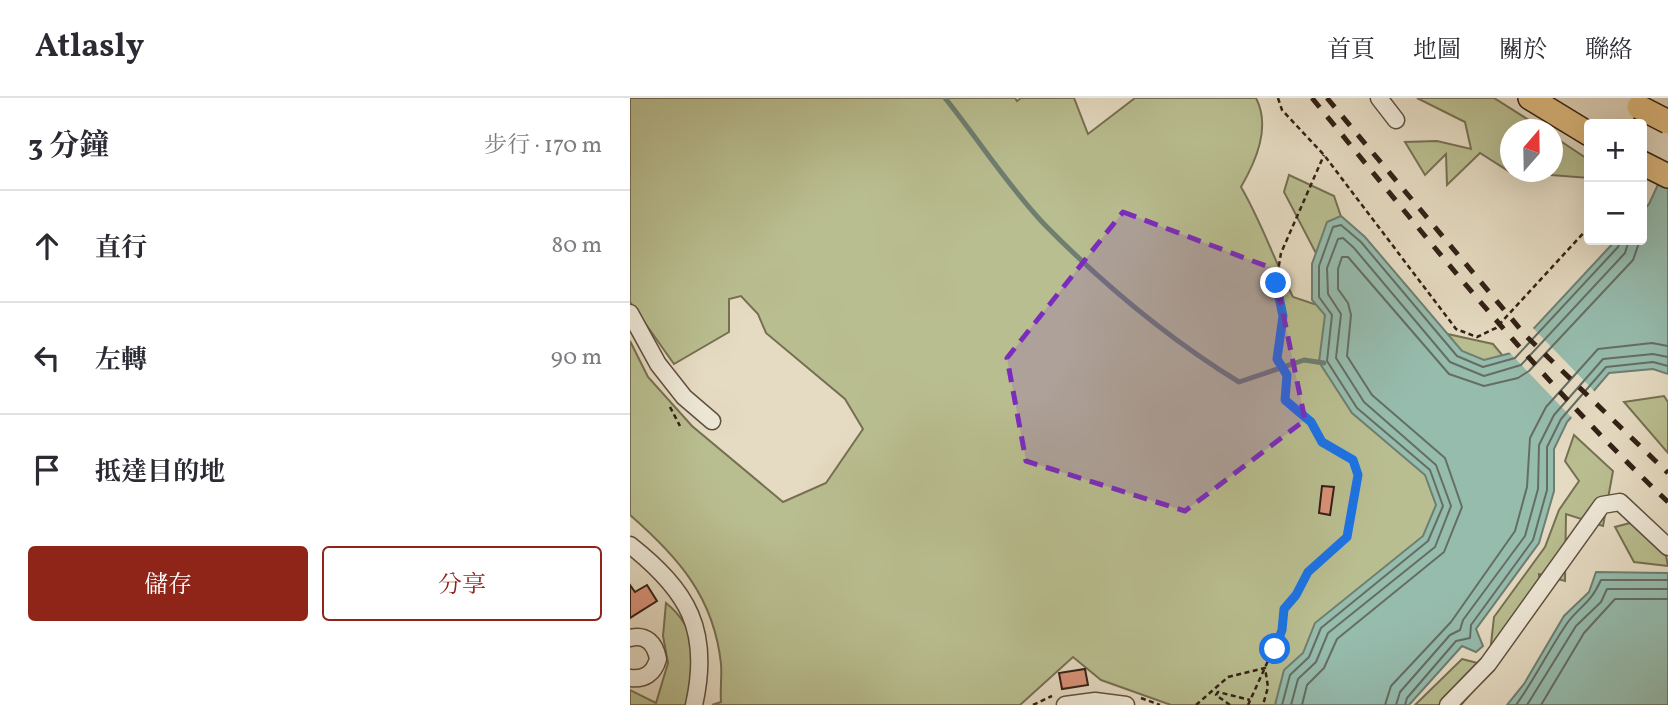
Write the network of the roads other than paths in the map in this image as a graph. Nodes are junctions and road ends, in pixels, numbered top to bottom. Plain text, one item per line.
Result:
1 (1379, 98) edge
2 (1530, 98) edge
3 (1631, 102) edge
4 (1396, 120) dead end
5 (1668, 122) edge
6 (1584, 131) edge
7 (1647, 166) edge
8 (1668, 176) edge
9 (630, 313) edge
10 (712, 421) dead end
11 (630, 545) edge
12 (1668, 547) edge
13 (630, 638) edge
14 (630, 678) edge
15 (694, 705) edge
16 (1065, 705) edge
17 (1126, 705) edge
18 (1448, 705) edge

1 - 4 street
2 - 6 highway
3 - 5 highway, bridge
7 - 8 highway
9 - 10 street
11 - 15 street
12 - 18 street
13 - 14 street
16 - 17 street

